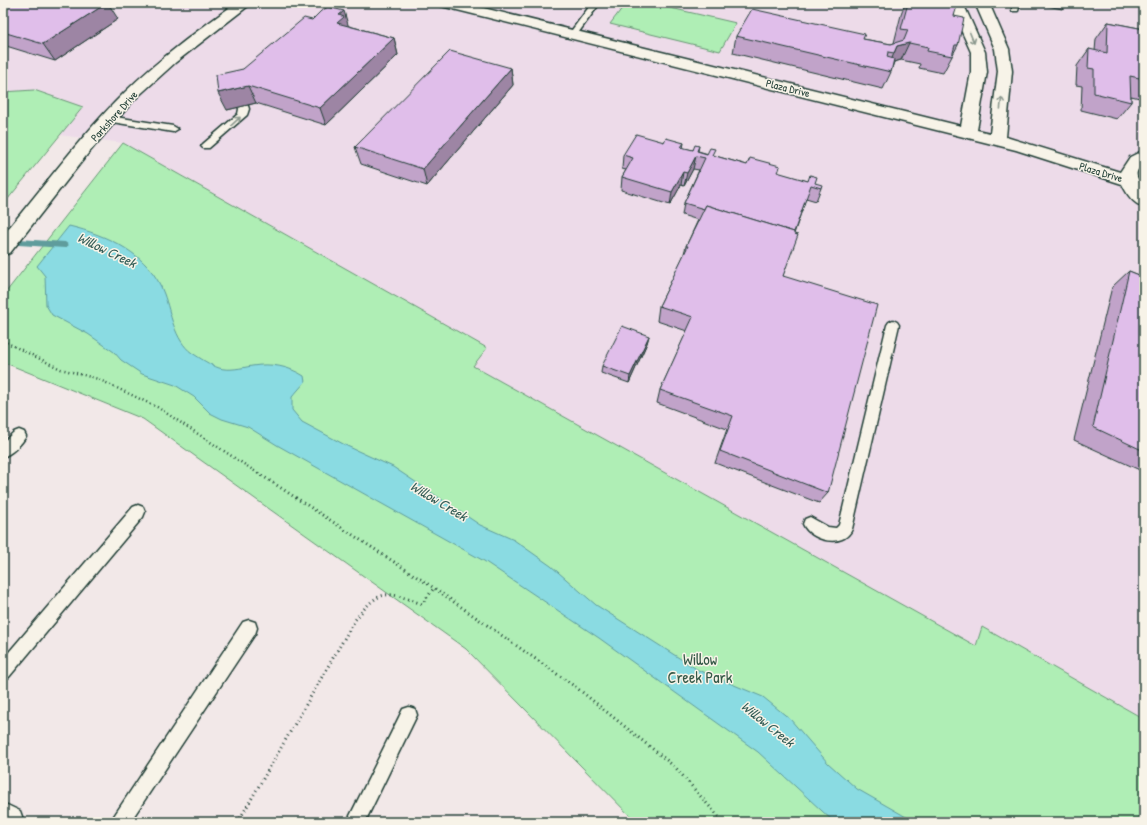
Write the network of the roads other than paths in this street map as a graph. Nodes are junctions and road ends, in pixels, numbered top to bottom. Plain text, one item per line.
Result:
1 (245, 3) edge
2 (446, 3) edge
3 (596, 3) edge
4 (956, 3) edge
5 (982, 3) edge
6 (572, 34) junction
7 (236, 80) edge
8 (109, 119) junction
9 (173, 129) dead end
10 (968, 134) junction
11 (997, 141) junction
12 (206, 146) dead end
13 (1144, 156) edge
14 (1128, 180) junction
15 (1144, 201) edge
16 (3, 248) edge
17 (893, 325) dead end
18 (19, 436) dead end
19 (3, 451) edge
20 (138, 512) dead end
21 (810, 524) dead end
22 (249, 628) dead end
23 (3, 671) edge
24 (410, 716) dead end
25 (3, 818) edge
26 (9, 822) edge
27 (119, 822) edge
28 (356, 822) edge

1 - 8 street, Parkshore Drive
2 - 6 street, Plaza Drive
3 - 6 lane
4 -> 10 street
11 -> 5 street
6 - 10 street, Plaza Drive
12 -> 7 lane
8 - 9 lane
8 - 16 street, Parkshore Drive
10 - 11 street, Plaza Drive
11 - 14 street, Plaza Drive
13 - 14 street, Plaza Drive
14 - 15 street, Plaza Drive
17 - 21 lane
18 - 19 lane
20 - 23 lane
22 - 27 lane
24 - 28 lane
25 - 26 street

